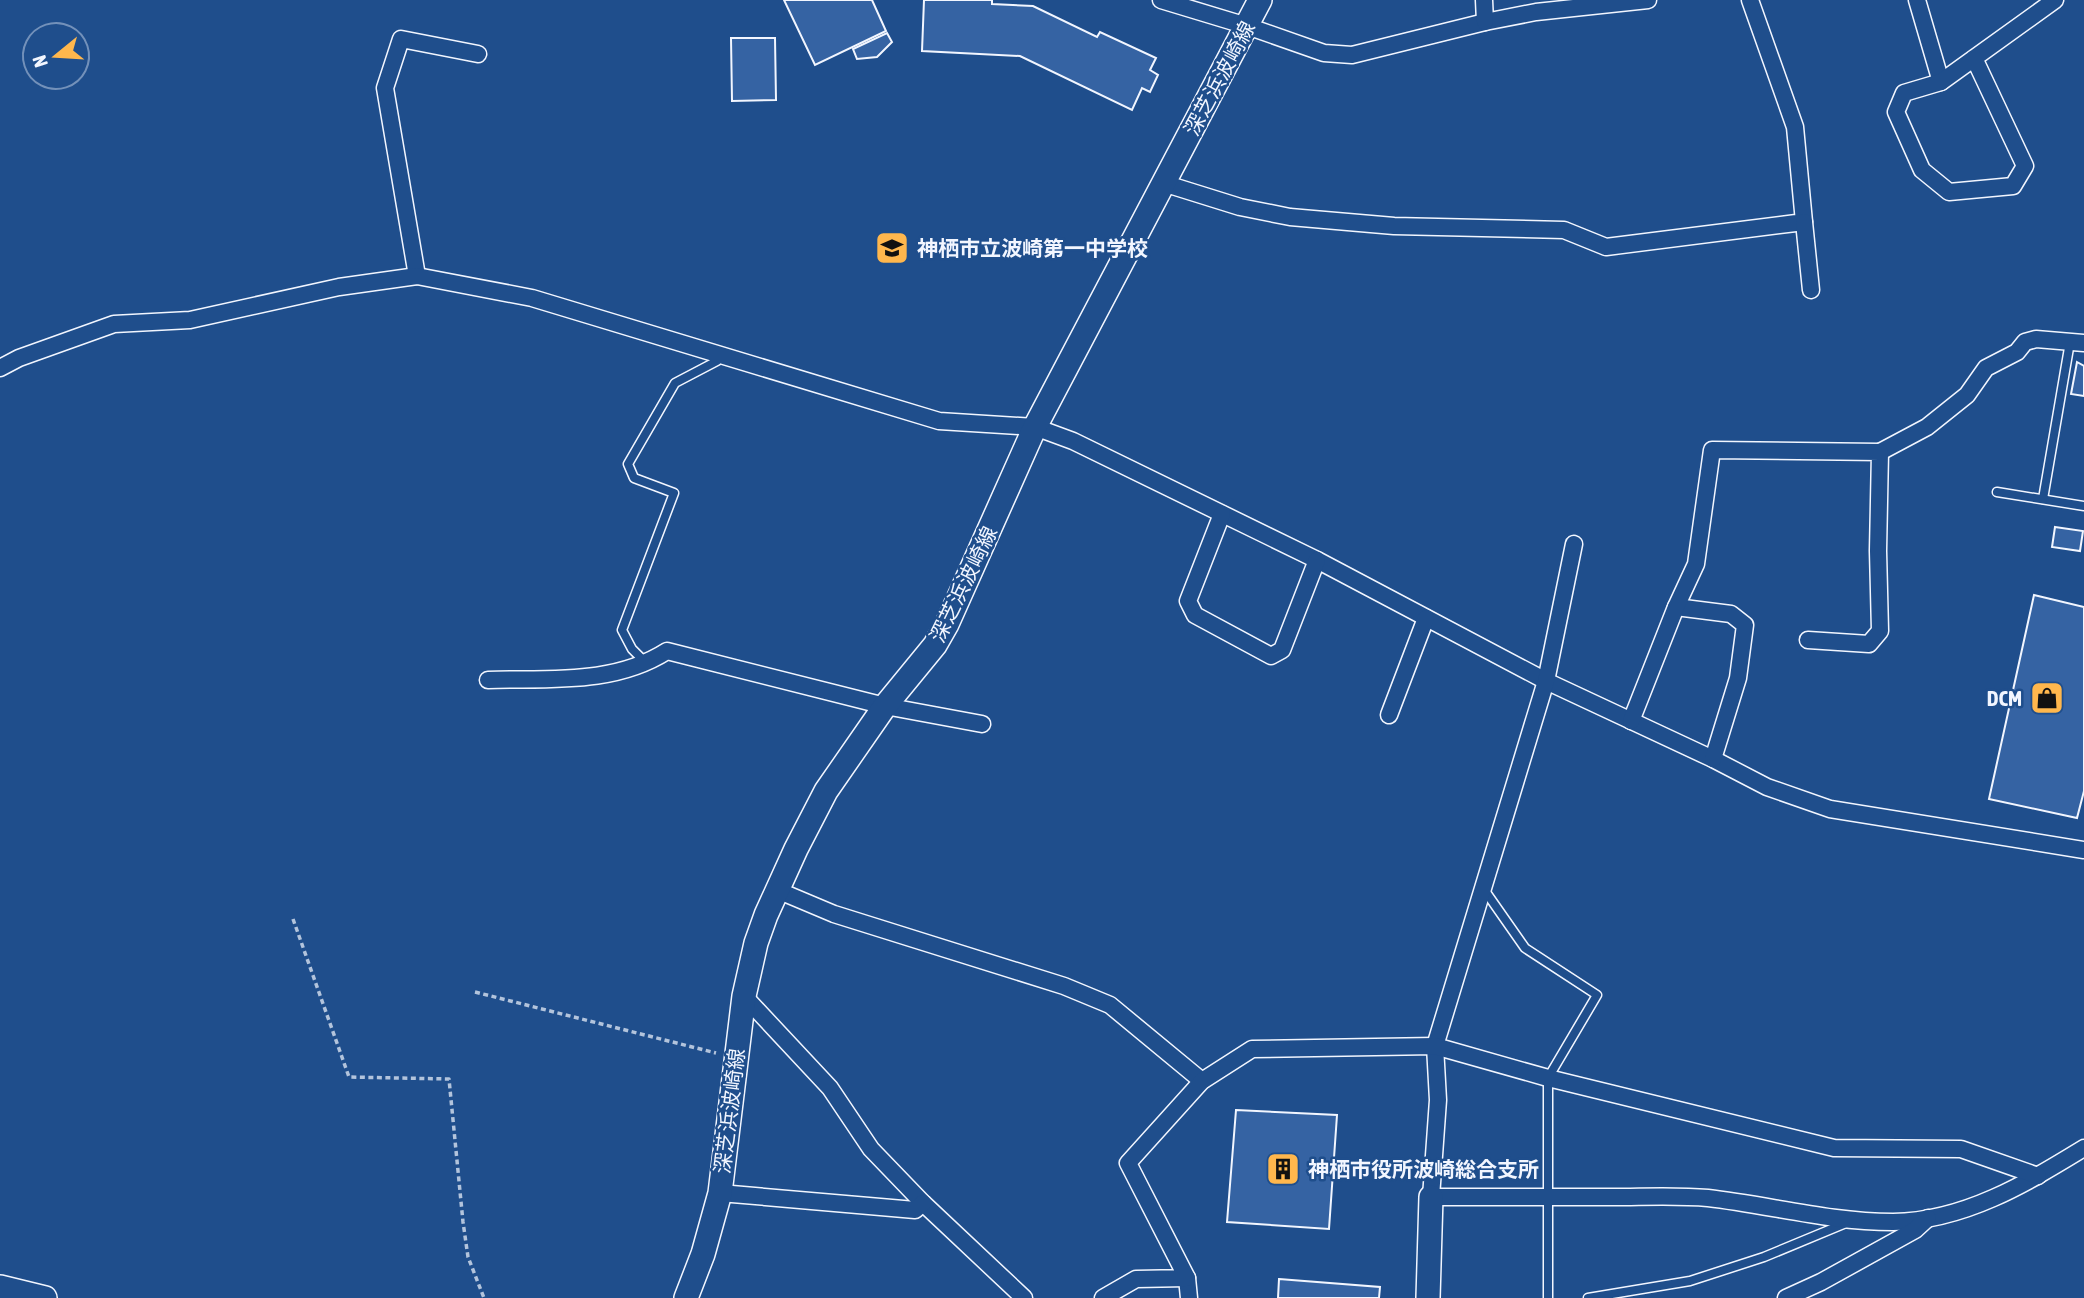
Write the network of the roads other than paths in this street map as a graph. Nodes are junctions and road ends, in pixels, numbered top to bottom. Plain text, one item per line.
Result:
1 (1161, 0) edge
2 (1260, 0) edge
3 (1484, 0) edge
4 (1648, 0) edge
5 (1750, 0) edge
6 (1917, 0) edge
7 (2055, 0) edge
8 (1618, 1) edge
9 (1536, 6) edge
10 (1486, 22) junction
11 (1247, 26) junction
12 (478, 54) dead end
13 (1974, 58) junction
14 (1941, 82) junction
15 (1163, 183) junction
16 (1804, 222) junction
17 (417, 276) junction
18 (1811, 290) dead end
19 (2077, 343) edge
20 (720, 355) junction
21 (0, 368) edge
22 (1035, 427) junction
23 (1880, 452) junction
24 (1997, 492) dead end
25 (2043, 499) junction
26 (2084, 506) edge
27 (1222, 514) junction
28 (1574, 544) dead end
29 (1317, 560) junction
30 (1676, 607) junction
31 (1426, 618) junction
32 (1808, 640) dead end
33 (647, 664) junction
34 (488, 680) dead end
35 (1546, 681) junction
36 (884, 706) junction
37 (1389, 715) dead end
38 (1631, 721) junction
39 (982, 724) dead end
40 (1713, 759) junction
41 (2084, 850) edge
42 (1483, 888) junction
43 (776, 890) junction
44 (744, 996) junction
45 (1435, 1046) junction
46 (1548, 1078) junction
47 (1202, 1081) junction
48 (2084, 1148) edge
49 (2038, 1176) junction
50 (720, 1193) junction
51 (1431, 1196) junction
52 (1549, 1197) junction
53 (923, 1203) junction
54 (1928, 1218) junction
55 (1855, 1219) junction
56 (1187, 1278) junction
57 (0, 1287) edge
58 (45, 1298) edge
59 (686, 1298) edge
60 (1024, 1298) edge
61 (1103, 1298) edge
62 (1189, 1298) edge
63 (1428, 1298) edge
64 (1548, 1298) edge
65 (1588, 1298) edge
66 (1786, 1298) edge

1 - 11 street
2 - 11 main road, 深芝浜波崎線
3 - 10 street
4 - 8 street
5 - 16 street
6 - 14 street
7 - 13 street
8 - 9 street
9 - 10 street
10 - 11 street
11 - 15 main road, 深芝浜波崎線
12 - 17 street
13 - 14 street
13 - 14 street
15 - 16 street
15 - 22 main road, 深芝浜波崎線
16 - 18 street
17 - 20 street
17 - 21 street
19 - 23 street
19 - 25 lane
20 - 22 street
20 - 33 lane
22 - 27 street
22 - 36 main road, 深芝浜波崎線
23 - 30 street
23 - 32 street
24 - 25 lane
25 - 26 lane
27 - 29 street
27 - 29 street
28 - 35 street
29 - 31 street
30 - 38 street
30 - 40 street
31 - 35 street
31 - 37 street
33 - 34 street
33 - 36 street
35 - 38 street
35 - 42 street
36 - 39 street
36 - 43 main road, 深芝浜波崎線
38 - 40 street
40 - 41 street
42 - 45 street
42 - 46 lane
43 - 44 main road, 深芝浜波崎線
43 - 47 street
44 - 50 main road, 深芝浜波崎線
44 - 53 street
45 - 46 street
45 - 47 street
45 - 51 street
46 - 49 street
46 - 52 lane
47 - 56 street
48 - 49 street
49 - 54 street
50 - 53 street
50 - 59 main road, 深芝浜波崎線
51 - 52 street
51 - 63 main road
52 - 55 street
52 - 64 lane
53 - 60 street
54 - 55 street
54 - 66 street
55 - 65 lane
56 - 61 street
56 - 62 street
57 - 58 main road

